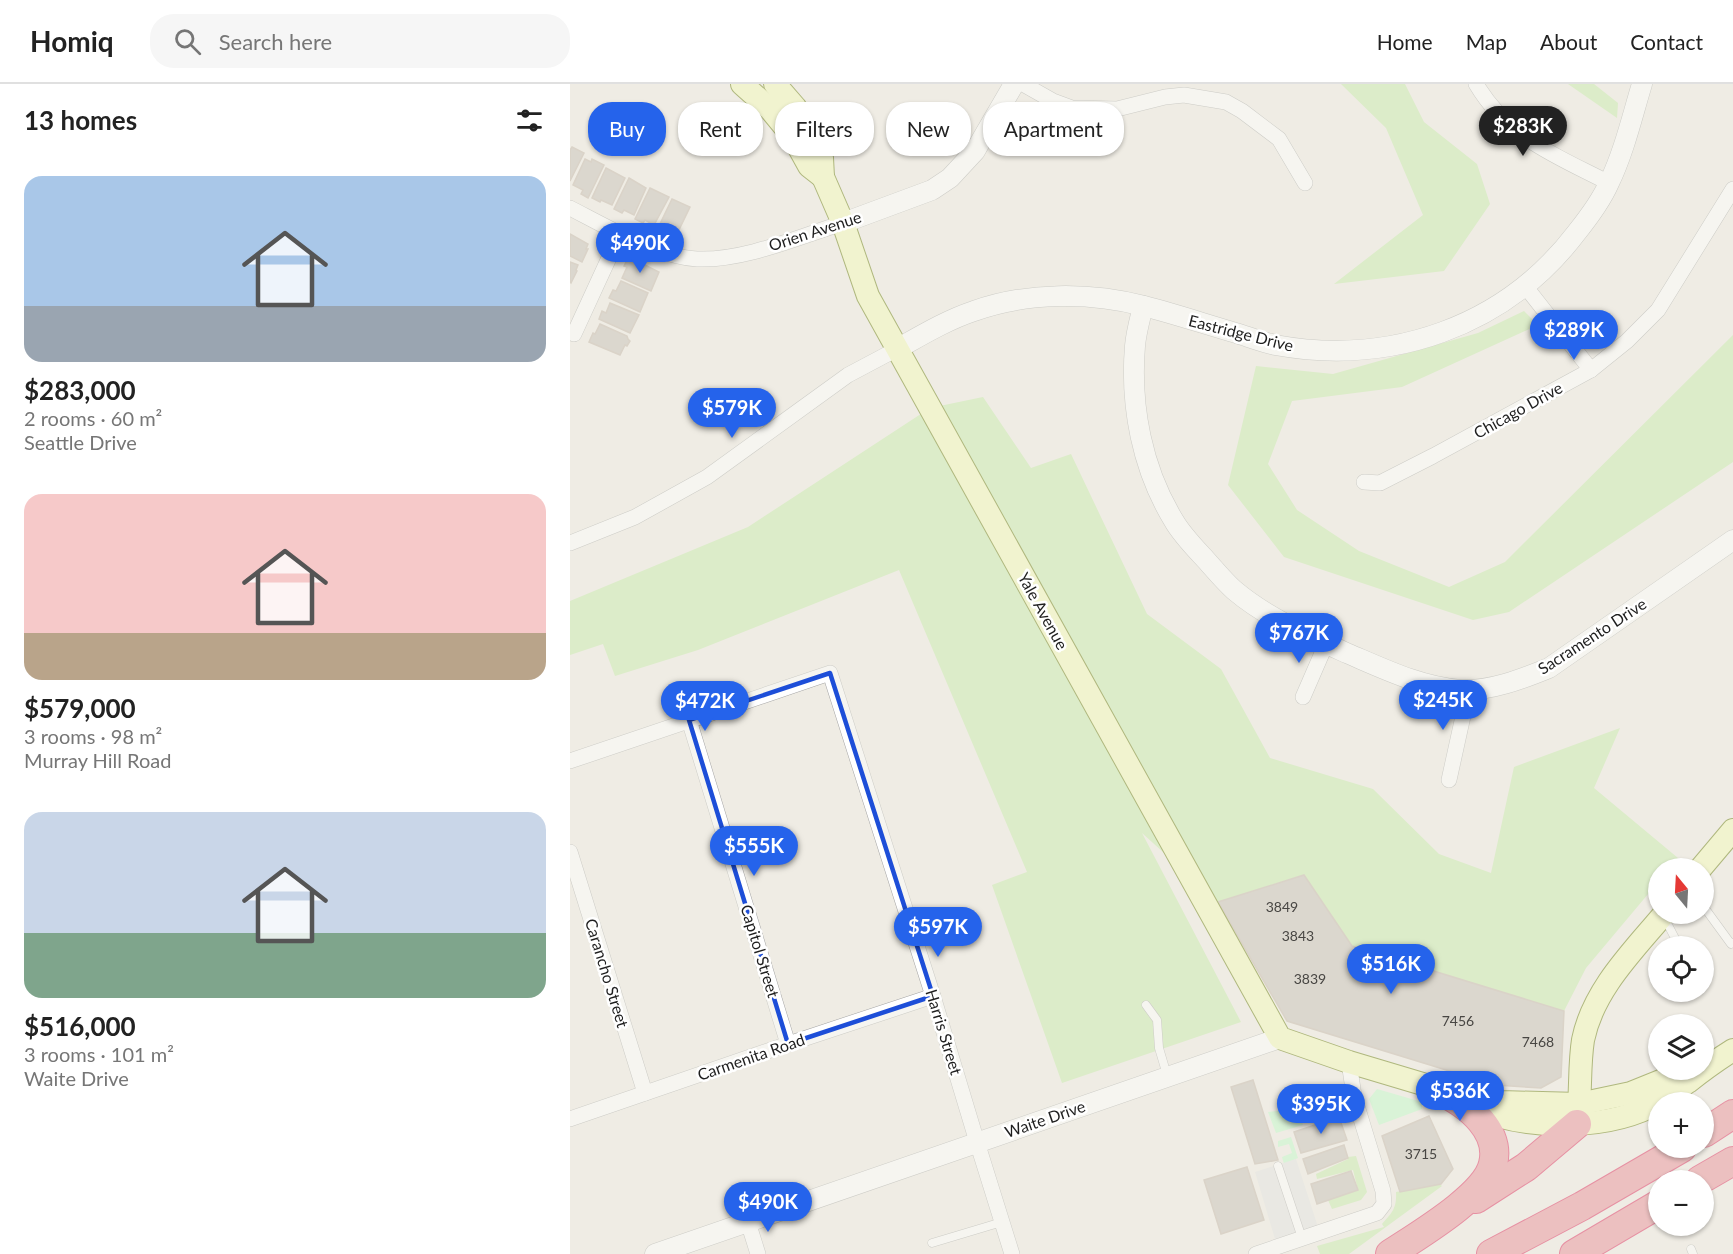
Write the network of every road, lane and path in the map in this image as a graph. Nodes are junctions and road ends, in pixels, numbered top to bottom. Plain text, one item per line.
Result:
1 (742, 84) edge
2 (775, 84) edge
3 (1014, 84) edge
4 (1023, 84) edge
5 (1476, 84) edge
6 (1642, 84) edge
7 (823, 177) junction
8 (1305, 183) dead end
9 (1609, 183) junction
10 (1733, 189) edge
11 (570, 208) edge
12 (843, 223) junction
13 (620, 234) junction
14 (1525, 286) junction
15 (1143, 306) junction
16 (574, 334) dead end
17 (897, 350) junction
18 (1591, 370) junction
19 (1365, 482) dead end
20 (570, 543) edge
21 (1731, 547) edge
22 (1326, 644) junction
23 (1469, 689) junction
24 (1303, 697) dead end
25 (689, 720) junction
26 (570, 761) edge
27 (1449, 780) dead end
28 (1733, 830) edge
29 (570, 852) edge
30 (1709, 858) edge
31 (1714, 921) edge
32 (1655, 924) edge
33 (1733, 943) edge
34 (933, 996) junction
35 (1146, 1005) dead end
36 (1280, 1038) junction
37 (788, 1044) junction
38 (1733, 1050) edge
39 (1714, 1058) edge
40 (1349, 1062) junction
41 (1167, 1076) junction
42 (1663, 1080) edge
43 (1436, 1088) junction
44 (645, 1093) junction
45 (1578, 1114) junction
46 (1733, 1114) edge
47 (570, 1119) edge
48 (1714, 1126) edge
49 (977, 1142) junction
50 (1665, 1158) edge
51 (1733, 1161) edge
52 (1278, 1166) dead end
53 (1714, 1172) edge
54 (1648, 1210) edge
55 (748, 1222) junction
56 (1002, 1222) junction
57 (1438, 1222) junction
58 (1302, 1238) junction
59 (932, 1243) dead end
60 (655, 1254) edge
61 (758, 1254) edge
62 (1012, 1254) edge
63 (1256, 1254) edge
64 (1390, 1254) edge
65 (1491, 1254) edge
66 (1574, 1254) edge

1 - 7 main road, Yale Avenue
2 - 7 main road, Yale Avenue
3 - 12 street, Orien Avenue
4 - 8 street
5 - 9 street
6 - 9 street, Eastridge Drive
7 - 12 main road, Yale Avenue
9 - 14 street, Eastridge Drive
10 - 18 street, Chicago Drive
11 - 13 street, Orien Avenue
12 - 13 street, Orien Avenue
12 - 17 main road, Yale Avenue
13 - 16 street
14 - 15 street, Eastridge Drive
14 - 18 street
15 - 17 street, Eastridge Drive
15 - 22 street, Sacramento Drive
17 - 20 street
17 - 36 main road, Yale Avenue
18 - 19 street, Chicago Drive
21 - 23 street, Sacramento Drive
22 - 23 street, Sacramento Drive
22 - 24 street
23 - 27 street
25 - 26 street
25 - 34 street, Harris Street
25 - 37 street, Capitol Street
28 - 30 main road
29 - 44 street, Carancho Street
31 - 33 lane
32 - 45 main road
34 - 37 street, Carmenita Road
34 - 49 street, Harris Street
35 - 41 lane
36 - 40 main road
36 - 41 street, Waite Drive
37 - 44 street, Carmenita Road
38 - 39 main road
38 - 45 main road
40 - 43 main road
40 - 58 street
41 - 49 street, Waite Drive
42 - 45 main road
43 - 45 main road
43 - 57 highway
44 - 47 street, Carmenita Road
45 - 57 highway
46 - 48 highway
49 - 55 street, Waite Drive
49 - 56 street, Harris Street
50 - 65 highway
51 - 53 highway
52 - 58 lane
54 - 66 highway
55 - 60 street, Waite Drive
55 - 61 street
56 - 59 lane
56 - 62 street, Harris Street
57 - 64 highway
58 - 63 street

